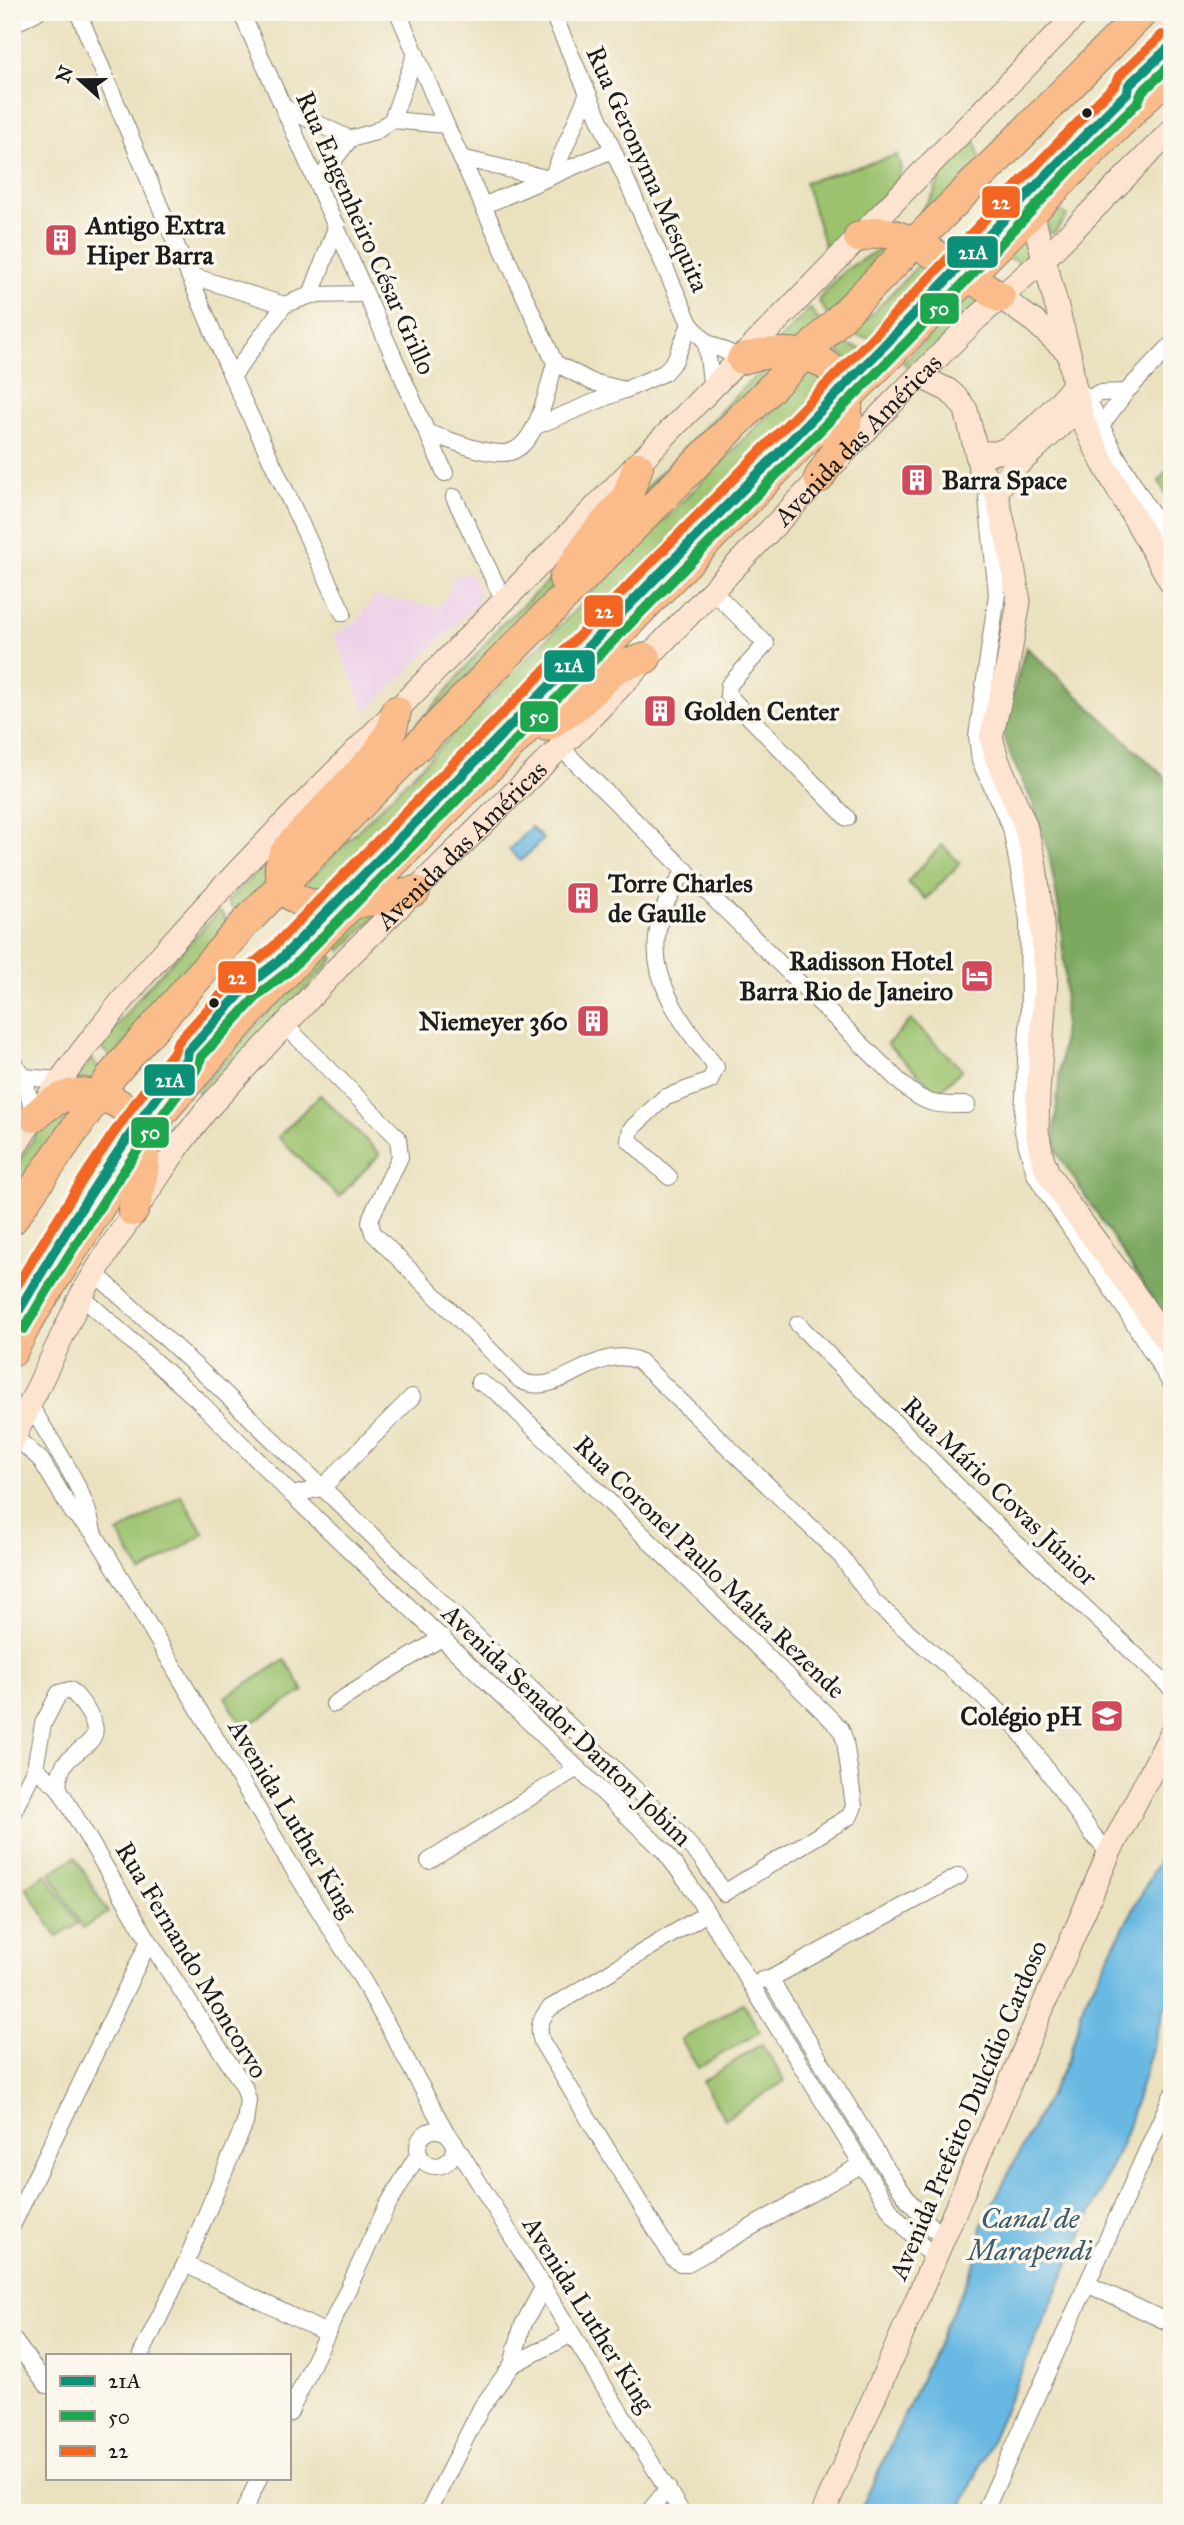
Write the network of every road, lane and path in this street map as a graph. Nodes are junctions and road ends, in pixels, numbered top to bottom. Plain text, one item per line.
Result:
1 (37, 12) edge
2 (78, 12) edge
3 (241, 12) edge
4 (398, 12) edge
5 (552, 12) edge
6 (1079, 12) edge
7 (1143, 12) edge
8 (12, 24) edge
9 (415, 53) junction
10 (1172, 72) edge
11 (588, 93) junction
12 (283, 107) junction
13 (392, 120) junction
14 (446, 125) junction
15 (1172, 130) edge
16 (350, 139) junction
17 (612, 150) junction
18 (461, 158) junction
19 (550, 177) junction
20 (318, 181) junction
21 (483, 206) junction
22 (1032, 213) junction
23 (337, 225) junction
24 (859, 237) junction
25 (915, 244) junction
26 (1044, 259) junction
27 (189, 275) junction
28 (969, 276) junction
29 (365, 294) junction
30 (311, 295) junction
31 (1000, 297) junction
32 (284, 305) junction
33 (690, 324) junction
34 (706, 342) junction
35 (1172, 344) edge
36 (1069, 353) junction
37 (804, 357) junction
38 (742, 359) junction
39 (555, 363) junction
40 (919, 376) junction
41 (232, 377) junction
42 (712, 389) junction
43 (625, 390) junction
44 (1126, 392) junction
45 (1080, 398) junction
46 (845, 401) junction
47 (536, 426) junction
48 (1096, 432) junction
49 (428, 433) junction
50 (977, 452) junction
51 (638, 467) junction
52 (445, 473) dead end
53 (820, 478) junction
54 (996, 492) junction
55 (454, 497) dead end
56 (1172, 548) edge
57 (1172, 584) edge
58 (712, 590) junction
59 (504, 601) junction
60 (343, 613) dead end
61 (646, 658) junction
62 (489, 673) junction
63 (396, 711) junction
64 (561, 747) junction
65 (508, 748) junction
66 (848, 818) dead end
67 (686, 870) junction
68 (283, 885) junction
69 (415, 891) junction
70 (353, 903) junction
71 (285, 1025) junction
72 (12, 1061) edge
73 (24, 1077) junction
74 (59, 1080) junction
75 (97, 1096) junction
76 (967, 1105) dead end
77 (34, 1116) junction
78 (141, 1141) junction
79 (12, 1151) edge
80 (49, 1163) junction
81 (669, 1177) dead end
82 (12, 1201) edge
83 (133, 1211) junction
84 (12, 1220) edge
85 (1077, 1237) junction
86 (95, 1273) junction
87 (1126, 1282) junction
88 (82, 1296) junction
89 (128, 1303) junction
90 (112, 1323) junction
91 (799, 1324) dead end
92 (1172, 1349) edge
93 (12, 1352) edge
94 (479, 1382) dead end
95 (1172, 1385) edge
96 (412, 1397) dead end
97 (231, 1400) junction
98 (30, 1405) junction
99 (213, 1416) junction
100 (13, 1440) edge
101 (322, 1488) junction
102 (292, 1494) junction
103 (93, 1532) junction
104 (443, 1637) junction
105 (1172, 1689) edge
106 (538, 1695) junction
107 (334, 1704) dead end
108 (520, 1712) junction
109 (1172, 1732) edge
110 (35, 1768) junction
111 (577, 1768) junction
112 (58, 1787) junction
113 (12, 1814) edge
114 (661, 1814) junction
115 (643, 1832) junction
116 (1109, 1853) junction
117 (429, 1861) dead end
118 (959, 1876) dead end
119 (724, 1893) joint
120 (707, 1913) junction
121 (149, 1941) junction
122 (770, 1979) junction
123 (750, 1983) junction
124 (1172, 2095) edge
125 (450, 2137) junction
126 (419, 2153) junction
127 (862, 2165) junction
128 (12, 2226) edge
129 (939, 2249) junction
130 (184, 2264) junction
131 (1087, 2284) junction
132 (544, 2286) junction
133 (1172, 2324) edge
134 (326, 2333) junction
135 (572, 2334) junction
136 (12, 2338) edge
137 (141, 2354) edge
138 (512, 2365) junction
139 (46, 2384) edge
140 (290, 2412) edge
141 (258, 2480) edge
142 (668, 2488) junction
143 (243, 2513) edge
144 (428, 2513) edge
145 (648, 2513) edge
146 (682, 2513) edge
147 (823, 2513) edge
148 (984, 2513) edge

1 - 8 street
2 - 27 street
3 - 12 street, Rua Engenheiro César Grillo
4 - 9 street
5 - 11 street, Rua Geronyma Mesquita
6 - 24 main road
7 - 25 highway
9 - 13 street
9 - 14 street
10 - 22 highway, Avenida das Américas
11 - 17 street, Rua Geronyma Mesquita
11 - 19 street
12 - 16 street
12 - 20 street, Rua Engenheiro César Grillo
13 - 14 street
13 - 16 street
14 - 18 street
15 - 26 main road, Avenida das Américas
16 - 20 street
17 - 19 street
17 - 33 street, Rua Geronyma Mesquita
18 - 19 street
18 - 21 street
19 - 21 street
20 - 23 street, Rua Engenheiro César Grillo
21 - 39 street
22 - 26 main road
22 - 28 highway, Avenida das Américas
23 - 29 street, Rua Engenheiro César Grillo
23 - 30 street
24 - 25 highway
24 - 38 main road
25 - 28 highway
25 - 37 highway
26 - 31 main road, Avenida das Américas
26 - 36 main road
27 - 32 street
27 - 41 street
28 - 31 highway
28 - 46 highway, Avenida das Américas
29 - 30 street
29 - 49 street, Rua Engenheiro César Grillo
30 - 32 street
31 - 36 main road
31 - 40 main road, Avenida das Américas
32 - 41 street
33 - 34 street, Rua Geronyma Mesquita
33 - 43 street
34 - 38 street, Rua Geronyma Mesquita
34 - 42 street
35 - 44 street
36 - 45 main road
37 - 38 highway
37 - 46 highway
37 - 62 highway
38 - 42 main road
39 - 43 street
39 - 47 street
40 - 50 main road
40 - 53 main road, Avenida das Américas
41 - 60 street
42 - 51 main road
43 - 47 street
44 - 45 street
44 - 48 street
45 - 48 main road
45 - 50 main road
45 - 54 main road
46 - 53 highway
46 - 65 highway, Avenida das Américas
47 - 49 street
48 - 56 street
48 - 57 main road
49 - 52 street, Rua Engenheiro César Grillo
50 - 54 main road
51 - 59 main road
51 - 62 highway
53 - 58 main road, Avenida das Américas
54 - 85 street
54 - 87 main road
55 - 59 street
58 - 61 main road, Avenida das Américas
58 - 66 street
59 - 63 main road
61 - 64 main road, Avenida das Américas
61 - 65 highway
62 - 68 highway
63 - 68 highway
63 - 74 main road
64 - 67 street
64 - 69 main road, Avenida das Américas
65 - 70 highway, Avenida das Américas
67 - 76 street
67 - 81 street
68 - 70 highway
68 - 75 highway
69 - 70 highway
69 - 71 main road, Avenida das Américas
70 - 78 highway, Avenida das Américas
71 - 83 main road, Avenida das Américas
71 - 116 street
72 - 73 street
73 - 74 street
73 - 77 street
74 - 77 main road
75 - 77 highway
75 - 78 highway
75 - 80 highway
77 - 79 main road
78 - 83 highway
78 - 93 highway, Avenida das Américas
80 - 82 highway
80 - 84 highway
83 - 86 main road, Avenida das Américas
85 - 87 main road
85 - 95 street
86 - 88 main road, Avenida das Américas
86 - 89 street, Avenida Senador Danton Jobim
87 - 92 main road
88 - 90 street, Avenida Senador Danton Jobim
88 - 98 main road, Avenida das Américas
89 - 90 street
89 - 97 street, Avenida Senador Danton Jobim
90 - 99 street, Avenida Senador Danton Jobim
91 - 105 street, Rua Mário Covas Júnior
94 - 119 street, Rua Coronel Paulo Malta Rezende
96 - 101 street
97 - 99 street
97 - 101 street, Avenida Senador Danton Jobim
98 - 100 main road, Avenida das Américas
98 - 103 street, Avenida Luther King
99 - 102 street, Avenida Senador Danton Jobim
100 - 103 street, Avenida Luther King
101 - 102 street
101 - 106 street, Avenida Senador Danton Jobim
102 - 104 street, Avenida Senador Danton Jobim
103 - 125 street, Avenida Luther King
104 - 107 street
104 - 108 street, Avenida Senador Danton Jobim
106 - 108 street
106 - 114 street, Avenida Senador Danton Jobim
108 - 111 street, Avenida Senador Danton Jobim
109 - 116 main road, Avenida Prefeito Dulcídio Cardoso
110 - 112 street, Rua Fernando Moncorvo
110 - 112 street
110 - 113 street
111 - 115 street, Avenida Senador Danton Jobim
111 - 117 street
112 - 121 street, Rua Fernando Moncorvo
114 - 115 street
114 - 119 street, Avenida Senador Danton Jobim
115 - 120 street, Avenida Senador Danton Jobim
116 - 129 main road, Avenida Prefeito Dulcídio Cardoso
118 - 122 street
120 - 123 street, Avenida Senador Danton Jobim
120 - 127 street
121 - 128 street
121 - 130 street, Rua Fernando Moncorvo
122 - 123 street
122 - 129 street
123 - 127 street, Avenida Senador Danton Jobim
124 - 131 street
125 - 126 street
125 - 126 street
125 - 132 street, Avenida Luther King
126 - 134 street
127 - 129 street, Avenida Senador Danton Jobim
129 - 147 main road, Avenida Prefeito Dulcídio Cardoso
130 - 134 street
130 - 137 street, Rua Fernando Moncorvo
131 - 133 street
131 - 148 street
132 - 135 street, Avenida Luther King
132 - 138 street
134 - 140 street
135 - 138 street
135 - 142 street, Avenida Luther King
136 - 139 street
138 - 144 street
141 - 143 street
142 - 145 street
142 - 146 street, Avenida Luther King

